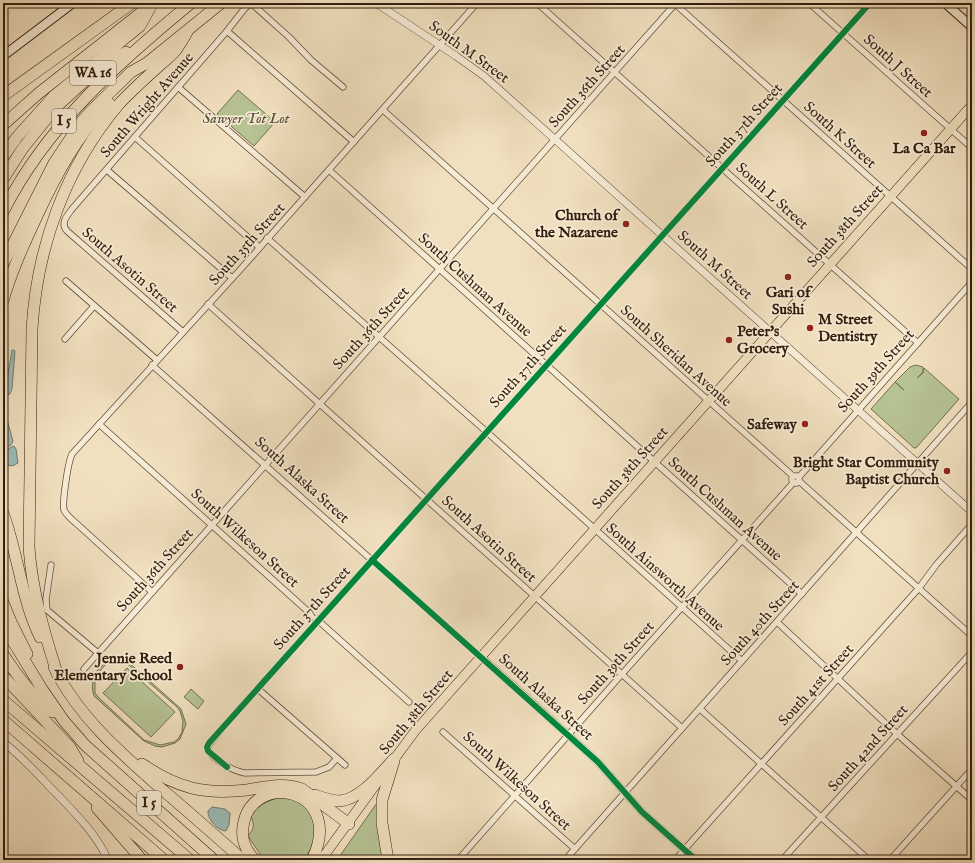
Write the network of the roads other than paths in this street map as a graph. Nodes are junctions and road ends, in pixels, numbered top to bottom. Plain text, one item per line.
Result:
1 (73, 3) edge
2 (132, 3) edge
3 (191, 3) edge
4 (221, 3) edge
5 (251, 3) edge
6 (376, 3) edge
7 (477, 3) edge
8 (537, 3) edge
9 (675, 3) edge
10 (809, 3) edge
11 (870, 3) edge
12 (945, 3) edge
13 (153, 4) edge
14 (972, 27) edge
15 (227, 31) junction
16 (187, 32) junction
17 (843, 33) junction
18 (142, 43) junction
19 (440, 45) junction
20 (3, 56) edge
21 (147, 63) junction
22 (615, 72) junction
23 (178, 87) junction
24 (343, 87) dead end
25 (39, 93) junction
26 (3, 96) edge
27 (783, 101) junction
28 (972, 104) edge
29 (382, 110) junction
30 (3, 114) edge
31 (3, 125) edge
32 (951, 129) junction
33 (135, 137) junction
34 (555, 139) junction
35 (354, 142) junction
36 (972, 148) edge
37 (3, 157) edge
38 (723, 168) junction
39 (107, 170) junction
40 (329, 170) junction
41 (3, 179) edge
42 (890, 196) junction
43 (304, 197) junction
44 (494, 209) junction
45 (3, 212) edge
46 (64, 224) joint
47 (662, 236) junction
48 (267, 238) junction
49 (259, 247) junction
50 (3, 264) edge
51 (830, 264) junction
52 (972, 269) edge
53 (440, 270) junction
54 (232, 278) junction
55 (66, 281) dead end
56 (972, 282) edge
57 (3, 301) edge
58 (208, 304) junction
59 (601, 305) junction
60 (94, 306) junction
61 (770, 331) junction
62 (183, 332) junction
63 (380, 337) junction
64 (65, 339) dead end
65 (918, 342) junction
66 (157, 360) junction
67 (152, 365) junction
68 (547, 365) junction
69 (709, 401) junction
70 (972, 402) edge
71 (319, 404) junction
72 (858, 410) junction
73 (99, 424) junction
74 (487, 432) junction
75 (654, 462) junction
76 (917, 464) junction
77 (265, 465) junction
78 (796, 479) junction
79 (426, 500) junction
80 (972, 512) edge
81 (3, 513) edge
82 (212, 524) junction
83 (972, 524) edge
84 (594, 530) junction
85 (856, 533) junction
86 (742, 540) junction
87 (372, 560) junction
88 (51, 565) dead end
89 (919, 588) junction
90 (152, 592) junction
91 (802, 594) junction
92 (535, 597) junction
93 (3, 602) edge
94 (682, 608) junction
95 (318, 620) junction
96 (777, 622) junction
97 (3, 625) edge
98 (972, 636) edge
99 (972, 652) edge
100 (98, 653) junction
101 (3, 654) edge
102 (481, 656) junction
103 (742, 662) junction
104 (84, 669) dead end
105 (57, 673) junction
106 (622, 674) junction
107 (3, 676) edge
108 (838, 679) junction
109 (42, 689) junction
110 (258, 689) junction
111 (3, 700) edge
112 (409, 702) dead end
113 (700, 709) junction
114 (3, 720) edge
115 (64, 721) junction
116 (682, 728) junction
117 (443, 732) dead end
118 (898, 734) junction
119 (568, 735) junction
120 (3, 742) edge
121 (116, 747) junction
122 (43, 754) junction
123 (337, 758) junction
124 (394, 759) junction
125 (762, 764) junction
126 (345, 765) dead end
127 (82, 767) junction
128 (972, 769) edge
129 (956, 786) junction
130 (302, 789) junction
131 (625, 793) junction
132 (515, 795) junction
133 (972, 800) edge
134 (821, 817) junction
135 (348, 824) junction
136 (575, 849) junction
137 (685, 850) junction
138 (108, 860) edge
139 (142, 860) edge
140 (164, 860) edge
141 (190, 860) edge
142 (214, 860) edge
143 (243, 860) edge
144 (255, 860) edge
145 (312, 860) edge
146 (321, 860) edge
147 (388, 860) edge
148 (458, 860) edge
149 (565, 860) edge
150 (675, 860) edge
151 (696, 860) edge
152 (782, 860) edge
153 (869, 860) edge
154 (890, 860) edge

1 - 20 main road
2 - 26 highway
3 - 18 highway, I 5
4 - 16 highway
5 - 15 street, South Wright Avenue
5 - 24 street
6 - 19 street, South M Street
7 - 19 street, South 35th Street
8 - 22 street, South L Street
9 - 22 street, South 36th Street
9 - 27 street, South K Street
10 - 17 street, South J Street
11 - 17 street, South 37th Street
12 - 14 main road
13 - 25 highway, I 5
13 - 37 highway
15 - 23 street, South Wright Avenue
15 - 35 street
16 - 21 highway
16 - 105 highway
17 - 27 street, South 37th Street
17 - 32 street, South J Street
18 - 41 highway, WA 16
18 - 45 highway, I 5
19 - 29 street, South 35th Street
19 - 34 street, South M Street
21 - 50 highway
21 - 57 highway
22 - 34 street, South 36th Street
22 - 38 street, South L Street
23 - 33 street, South Wright Avenue
23 - 43 street
25 - 30 highway
25 - 31 highway, I 5
27 - 38 street, South 37th Street
27 - 42 street, South K Street
28 - 32 main road, South 38th Street
29 - 35 street, South 35th Street
29 - 44 street, South Sheridan Avenue
32 - 36 street, South J Street
32 - 42 main road, South 38th Street
33 - 39 street, South Wright Avenue
33 - 49 street
34 - 44 street, South 36th Street
34 - 47 street, South M Street
35 - 40 street, South 35th Street
38 - 47 street, South 37th Street
38 - 51 street, South L Street
39 - 46 street, South Wright Avenue
39 - 54 street
40 - 43 street, South 35th Street
40 - 53 street, South Cushman Avenue
42 - 51 main road, South 38th Street
42 - 52 street, South K Street
43 - 48 street, South 35th Street
44 - 53 street, South 36th Street
44 - 59 street, South Sheridan Avenue
46 - 62 street, South Asotin Street
47 - 59 street, South 37th Street
47 - 61 street, South M Street
48 - 49 street, South 35th Street
48 - 63 street, South Ainsworth Avenue
49 - 54 street, South 35th Street
51 - 61 main road, South 38th Street
51 - 65 street, South L Street
53 - 63 street, South 36th Street
53 - 68 street, South Cushman Avenue
54 - 58 street, South 35th Street
55 - 60 street
56 - 65 street, South 39th Street
58 - 62 street, South 35th Street
58 - 71 street, South Asotin Street
59 - 68 street, South 37th Street
59 - 69 street, South Sheridan Avenue
60 - 64 street
60 - 66 street
61 - 69 main road, South 38th Street
61 - 72 street, South M Street
62 - 66 street, South 35th Street
63 - 71 street, South 36th Street
63 - 74 street, South Ainsworth Avenue
65 - 72 street, South 39th Street
66 - 67 street, South 35th Street
67 - 73 street, South 35th Street
67 - 77 street, South Alaska Street
68 - 74 street, South 37th Street
68 - 75 street, South Cushman Avenue
69 - 75 main road, South 38th Street
69 - 78 street, South Sheridan Avenue
70 - 76 street, South 40th Street
71 - 77 street, South 36th Street
71 - 79 street, South Asotin Street
72 - 76 street, South M Street
72 - 78 street, South 39th Street
73 - 82 street, South Wilkeson Street
73 - 90 street, South 35th Street
74 - 79 street, South 37th Street
74 - 84 street, South Ainsworth Avenue
75 - 84 main road, South 38th Street
75 - 86 street, South Cushman Avenue
76 - 80 street, South M Street
76 - 85 street, South 40th Street
77 - 82 street, South 36th Street
77 - 87 street, South Alaska Street
78 - 85 street, South Sheridan Avenue
78 - 86 street, South 39th Street
79 - 87 street, South 37th Street
79 - 92 street, South Asotin Street
81 - 105 highway
82 - 90 street, South 36th Street
82 - 95 street, South Wilkeson Street
83 - 89 street, South 41st Street
84 - 92 main road, South 38th Street
84 - 94 street, South Ainsworth Avenue
85 - 89 street, South Sheridan Avenue
85 - 91 street, South 40th Street
86 - 91 street, South Cushman Avenue
86 - 94 street, South 39th Street
87 - 95 street, South 37th Street
87 - 102 street, South Alaska Street
88 - 100 street
89 - 98 street, South Sheridan Avenue
89 - 108 street, South 41st Street
90 - 100 street, South 36th Street
91 - 96 street, South 40th Street
92 - 102 main road, South 38th Street
92 - 106 street, South Asotin Street
93 - 109 highway
94 - 103 street, South Ainsworth Avenue
94 - 106 street, South 39th Street
95 - 110 street, South 37th Street
95 - 112 street, South Wilkeson Street
96 - 103 street, South 40th Street
96 - 108 street
97 - 109 highway, I 5
99 - 118 street, South 42nd Street
100 - 104 street, South 36th Street
101 - 115 highway
102 - 119 street, South Alaska Street
102 - 124 main road, South 38th Street
103 - 113 street, South 40th Street
105 - 121 highway
106 - 116 street, South Asotin Street
106 - 119 street, South 39th Street
107 - 127 highway
108 - 118 street
108 - 125 street, South 41st Street
109 - 115 highway, I 5
110 - 123 street
110 - 123 street, South 37th Street
111 - 127 highway, I 5
113 - 116 street, South 40th Street
113 - 125 street
114 - 122 highway
115 - 142 highway, I 5
116 - 131 street, South 40th Street
117 - 132 street, South Wilkeson Street
118 - 129 street
118 - 134 street, South 42nd Street
119 - 131 street, South Alaska Street
119 - 132 street, South 39th Street
120 - 138 street
121 - 130 highway
121 - 143 highway
122 - 139 highway
122 - 140 highway
123 - 126 street
124 - 130 highway
124 - 135 main road, South 38th Street
124 - 147 highway
125 - 134 street
125 - 137 street, South 41st Street
127 - 141 highway, I 5
128 - 129 street
129 - 133 street
129 - 154 street
130 - 135 highway
131 - 136 street, South 40th Street
131 - 137 street, South Alaska Street
132 - 136 street, South Wilkeson Street
132 - 148 street, South 39th Street
134 - 152 street, South 42nd Street
134 - 153 street
135 - 146 main road, South 38th Street
136 - 149 street, South 40th Street
137 - 150 street, South 41st Street
137 - 151 street, South Alaska Street
144 - 145 highway

